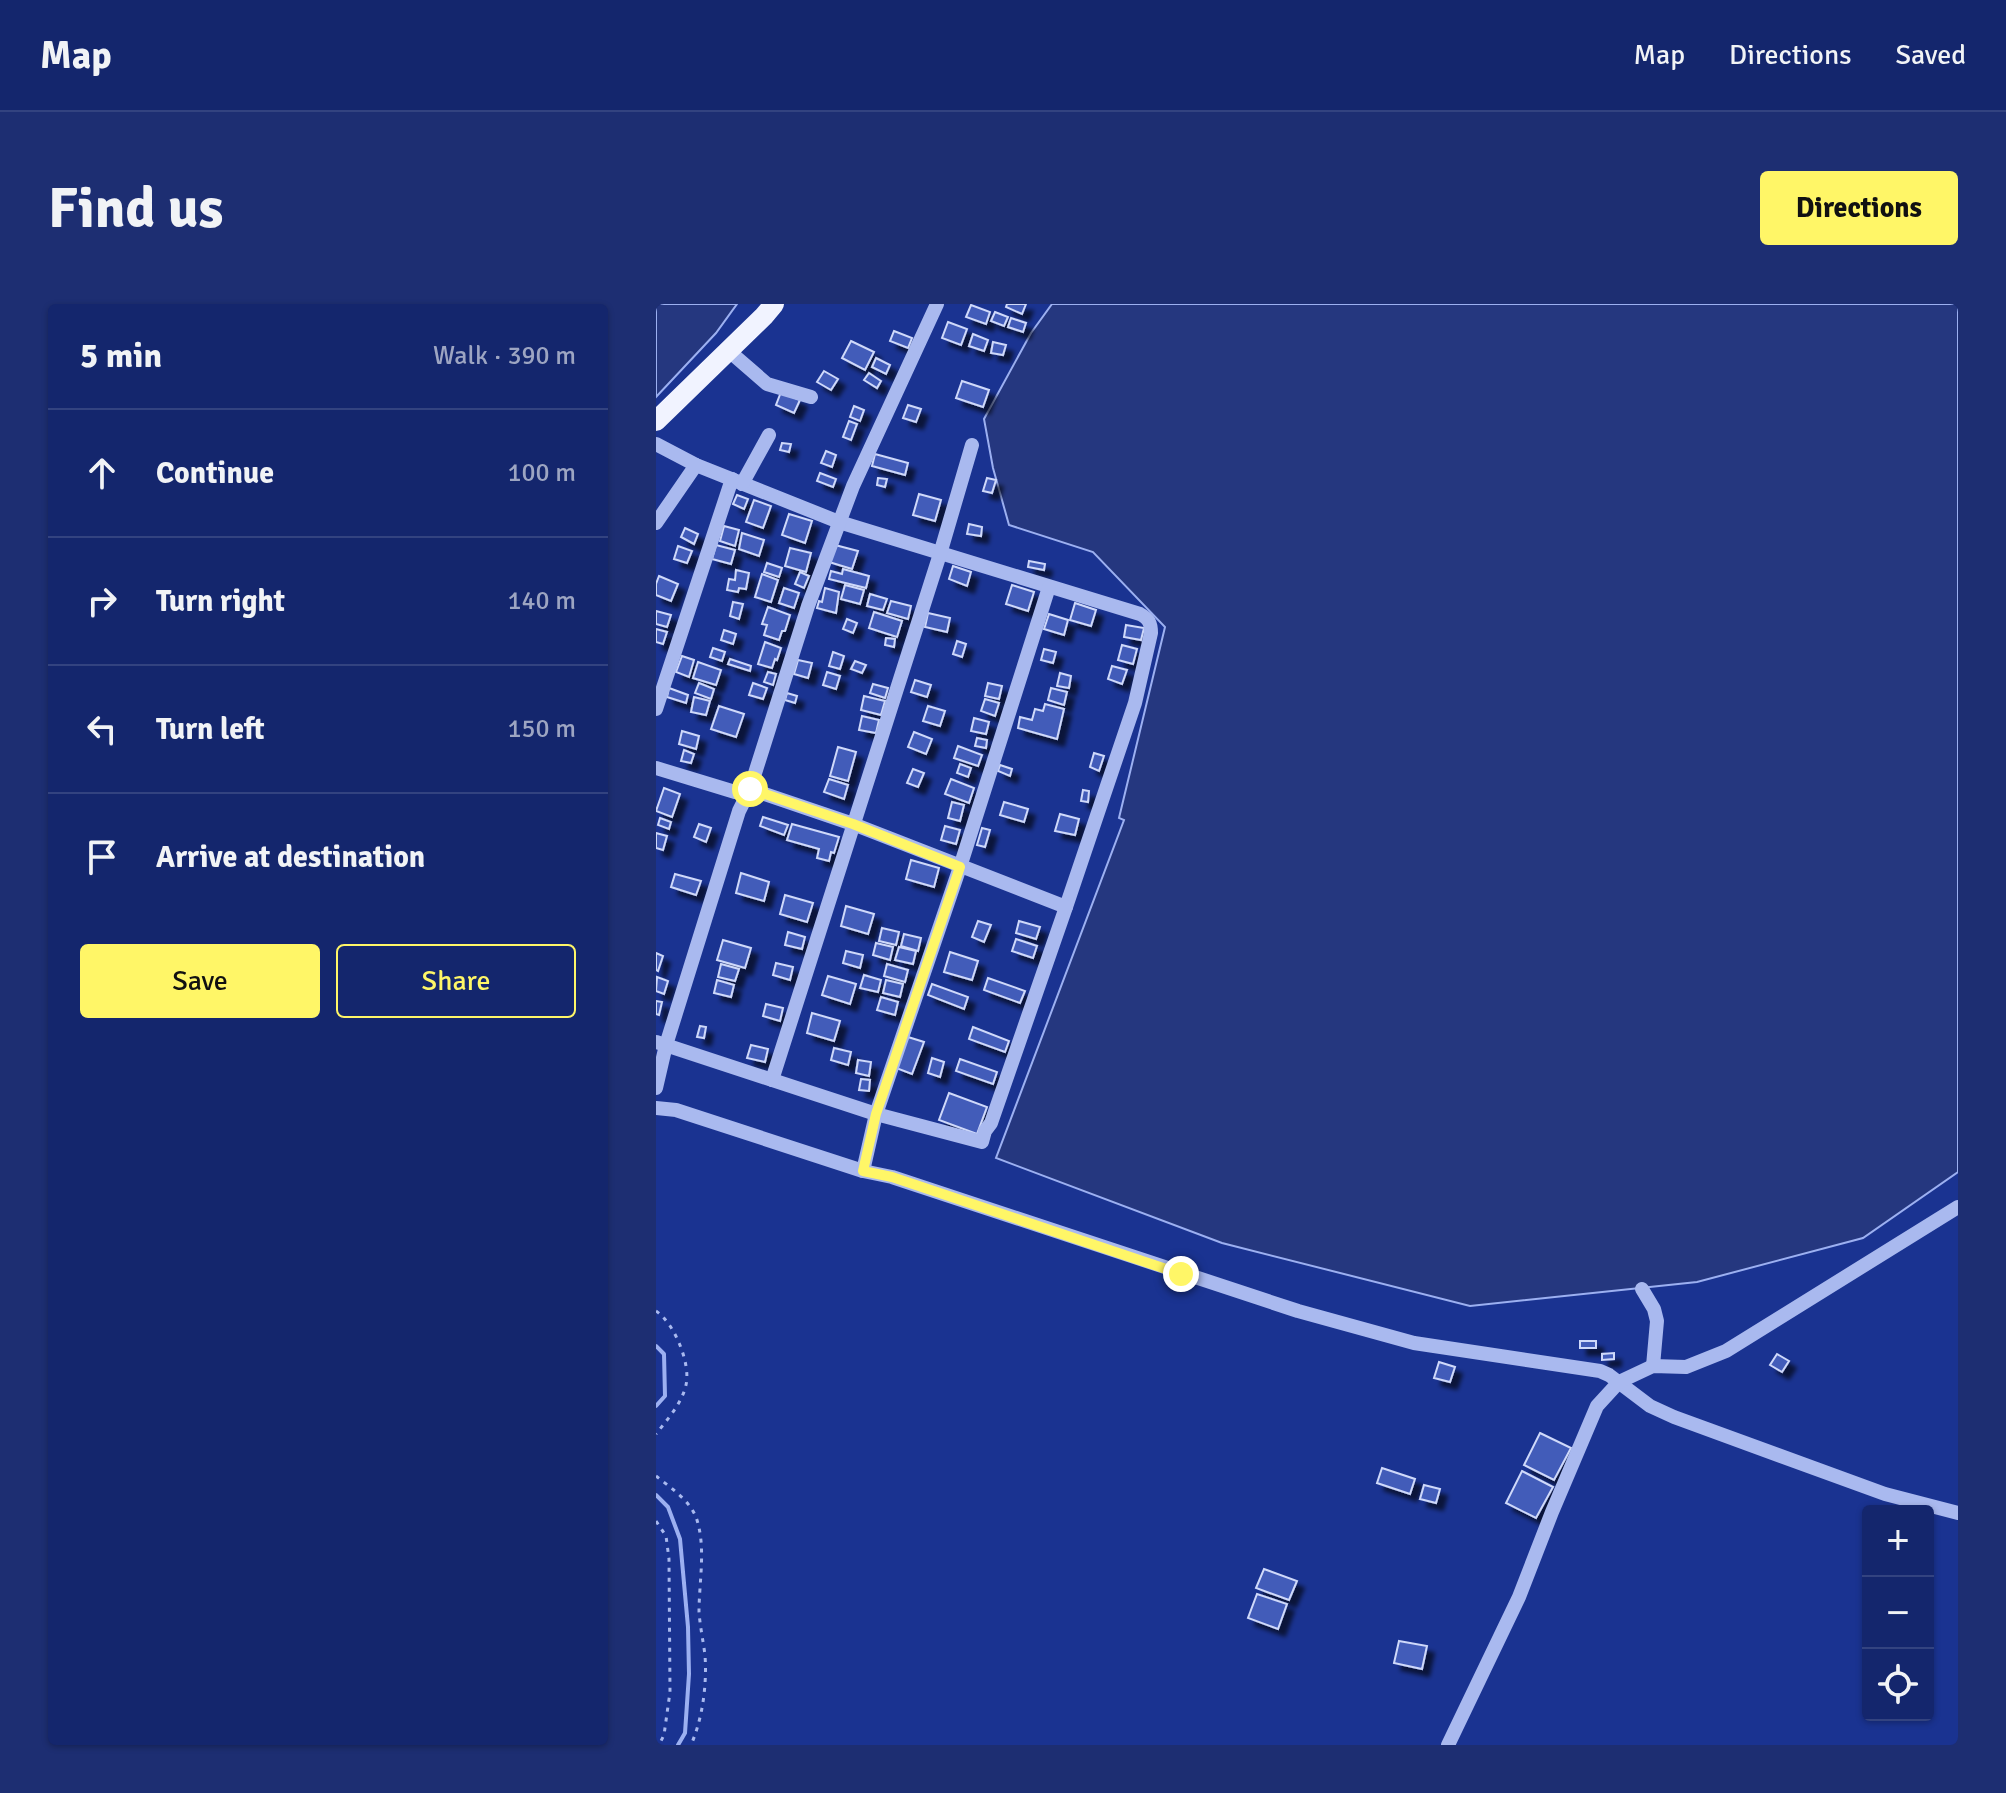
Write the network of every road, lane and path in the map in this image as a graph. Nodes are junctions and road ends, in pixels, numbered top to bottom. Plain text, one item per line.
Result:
1 (774, 304) edge
2 (937, 304) edge
3 (729, 351) junction
4 (811, 397) dead end
5 (656, 421) edge
6 (769, 435) dead end
7 (656, 444) edge
8 (972, 445) dead end
9 (696, 465) junction
10 (737, 482) junction
11 (839, 522) junction
12 (656, 523) edge
13 (940, 554) junction
14 (1049, 587) junction
15 (656, 709) edge
16 (656, 768) edge
17 (750, 789) junction
18 (853, 824) junction
19 (960, 867) junction
20 (1066, 907) junction
21 (661, 1044) edge
22 (772, 1080) junction
23 (656, 1088) edge
24 (656, 1108) edge
25 (876, 1114) junction
26 (863, 1171) junction
27 (1958, 1207) edge
28 (1642, 1289) dead end
29 (656, 1311) edge
30 (1653, 1366) junction
31 (1619, 1382) junction
32 (656, 1434) edge
33 (656, 1476) edge
34 (1958, 1513) edge
35 (656, 1521) edge
36 (659, 1745) edge
37 (691, 1745) edge
38 (1448, 1745) edge

1 - 3 main road
2 - 11 street
3 - 4 street
3 - 5 main road
6 - 10 street
7 - 9 street
8 - 13 street
9 - 10 street
9 - 12 street
10 - 11 street
10 - 15 street
11 - 13 street
11 - 17 street
13 - 14 street
13 - 18 street
14 - 19 street
14 - 20 street
16 - 17 street
17 - 18 street
17 - 21 street
18 - 19 street
18 - 22 street
19 - 20 street
19 - 25 street
20 - 25 street
21 - 22 street
21 - 23 street
22 - 25 street
24 - 26 street
25 - 26 street
26 - 31 street
27 - 30 street
28 - 30 street
29 - 32 path
30 - 31 street
31 - 34 street
31 - 38 street
33 - 37 path
35 - 36 path

